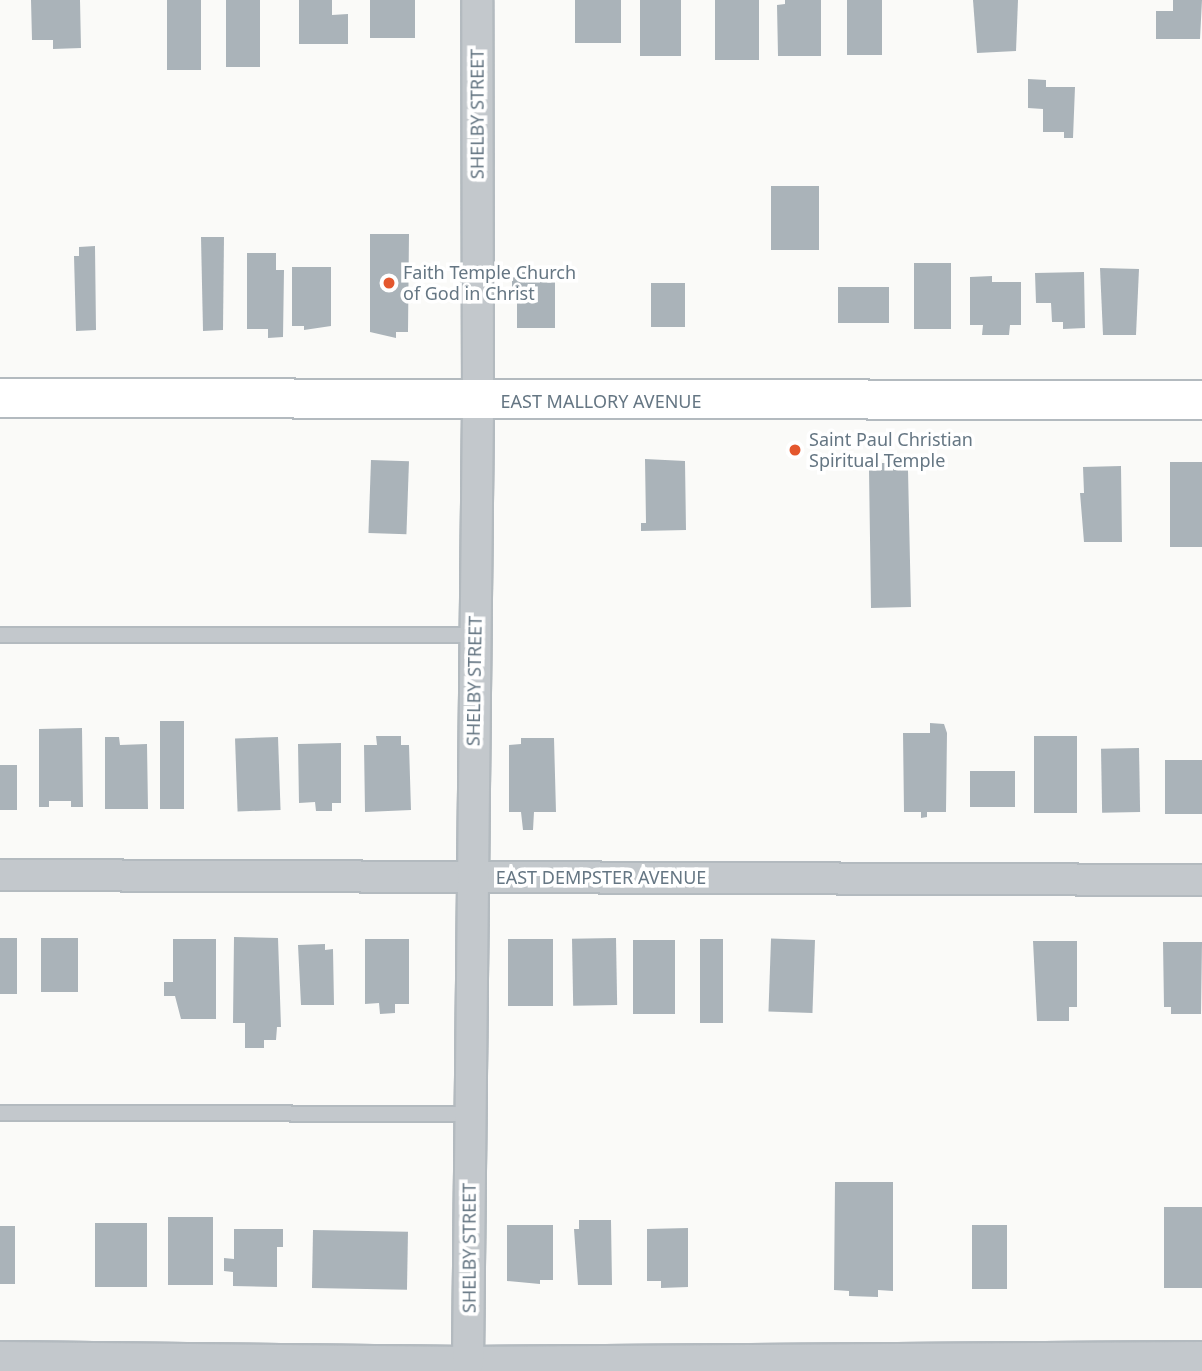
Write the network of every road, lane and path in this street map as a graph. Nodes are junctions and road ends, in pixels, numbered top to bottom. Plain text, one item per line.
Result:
1 (477, 0) edge
2 (0, 398) edge
3 (1202, 400) edge
4 (478, 401) junction
5 (0, 635) edge
6 (474, 635) junction
7 (0, 875) edge
8 (472, 876) junction
9 (1202, 880) edge
10 (0, 1113) edge
11 (470, 1114) junction
12 (0, 1357) edge
13 (1202, 1357) edge
14 (468, 1362) junction
15 (1008, 1365) edge

1 - 4 street, SHELBY STREET
2 - 4 main road, EAST MALLORY AVENUE
3 - 4 main road, EAST MALLORY AVENUE
4 - 6 street, SHELBY STREET
5 - 6 lane
6 - 8 street, SHELBY STREET
7 - 8 street, EAST DEMPSTER AVENUE
8 - 9 street, EAST DEMPSTER AVENUE
8 - 11 street, SHELBY STREET
10 - 11 lane
11 - 14 street, SHELBY STREET
12 - 14 street
13 - 15 street
14 - 15 street

